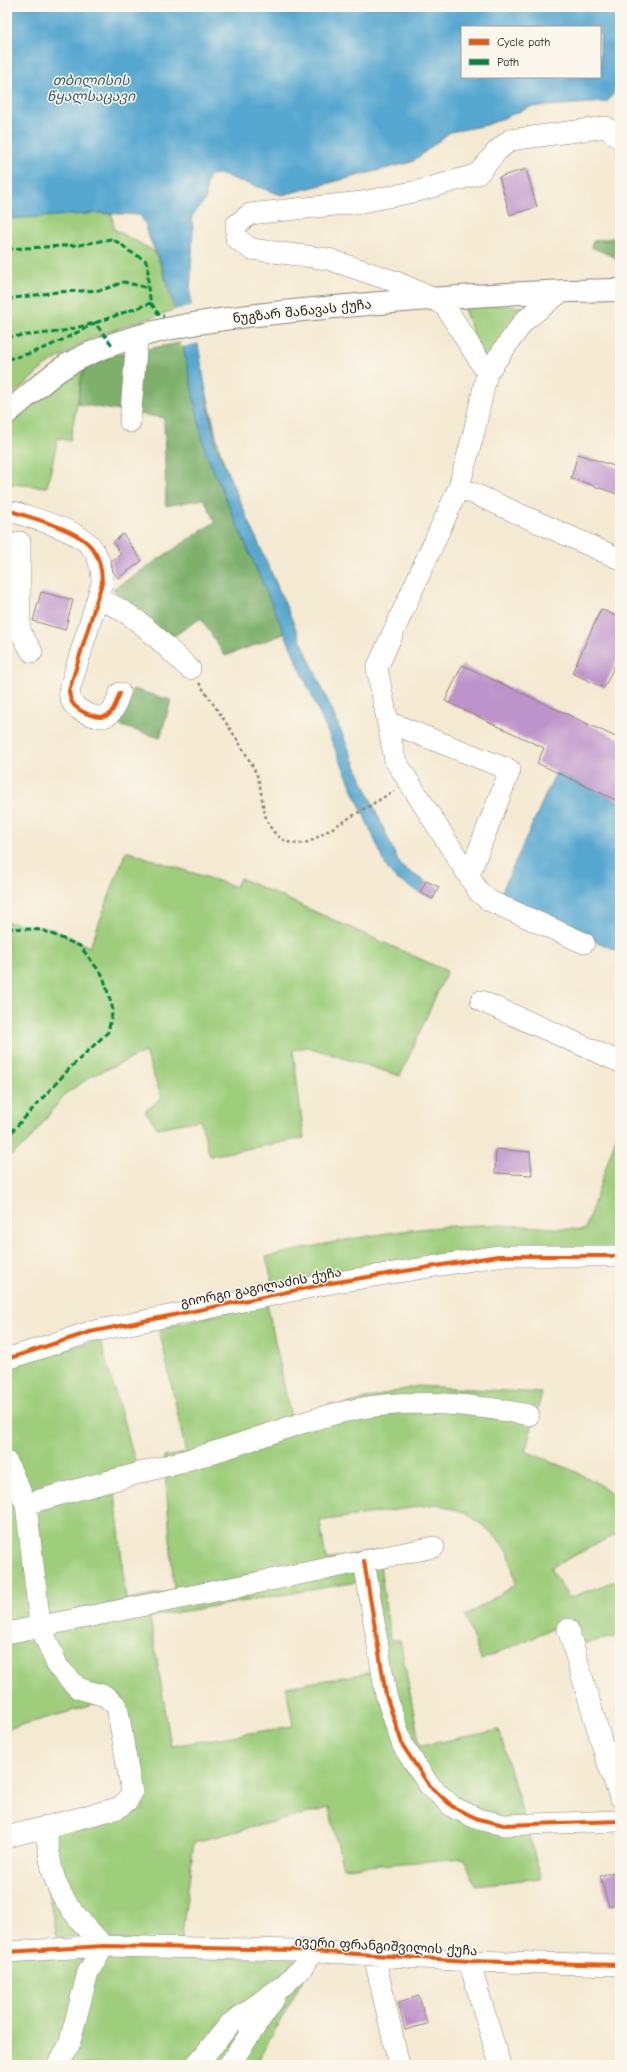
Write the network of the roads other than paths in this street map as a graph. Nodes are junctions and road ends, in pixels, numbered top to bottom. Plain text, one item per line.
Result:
1 (620, 139) edge
2 (620, 290) edge
3 (562, 291) junction
4 (432, 298) junction
5 (137, 338) junction
6 (487, 373) junction
7 (7, 413) edge
8 (130, 422) dead end
9 (459, 487) junction
10 (11, 506) edge
11 (14, 542) edge
12 (620, 559) edge
13 (97, 599) junction
14 (32, 652) dead end
15 (190, 669) road end
16 (120, 693) dead end
17 (388, 722) junction
18 (469, 875) junction
19 (584, 943) dead end
20 (481, 1001) dead end
21 (620, 1062) edge
22 (620, 1256) edge
23 (7, 1359) edge
24 (529, 1415) dead end
25 (7, 1462) edge
26 (26, 1504) junction
27 (434, 1547) dead end
28 (364, 1561) junction
29 (40, 1625) junction
30 (568, 1629) dead end
31 (7, 1633) edge
32 (612, 1753) edge
33 (620, 1798) edge
34 (620, 1821) edge
35 (46, 1826) junction
36 (7, 1836) edge
37 (104, 1946) junction
38 (312, 1951) junction
39 (7, 1952) edge
40 (374, 1955) junction
41 (469, 1961) junction
42 (620, 1965) edge
43 (284, 1985) junction
44 (58, 2065) edge
45 (196, 2065) edge
46 (229, 2065) edge
47 (399, 2065) edge
48 (500, 2065) edge

1 - 4 street
2 - 3 main road, ნუგზარ შანავას ქუჩა
3 - 4 main road, ნუგზარ შანავას ქუჩა
3 - 6 street
4 - 5 main road, ნუგზარ შანავას ქუჩა
4 - 6 street
5 - 7 main road, ნუგზარ შანავას ქუჩა
5 - 8 street
6 - 9 street
9 - 12 street
9 - 17 street
10 - 11 street
10 - 13 street
11 - 14 street
13 - 15 street
13 - 16 street
17 - 18 street
17 - 18 street
18 - 19 street
20 - 21 street
22 - 23 street, გიორგი გაგილაძის ქუჩა
24 - 26 street
25 - 26 street
26 - 29 street
27 - 28 street
28 - 29 street
28 - 34 street
29 - 31 street
29 - 35 street
30 - 32 street
32 - 33 street
35 - 36 street
35 - 37 street
37 - 38 street, ივერი ფრანგიშვილის ქუჩა
37 - 39 street, ივერი ფრანგიშვილის ქუჩა
37 - 44 street
38 - 40 street, ივერი ფრანგიშვილის ქუჩა
38 - 43 street
40 - 41 street, ივერი ფრანგიშვილის ქუჩა
40 - 47 street
41 - 42 street, ივერი ფრანგიშვილის ქუჩა
41 - 48 street
43 - 45 street
43 - 46 street

